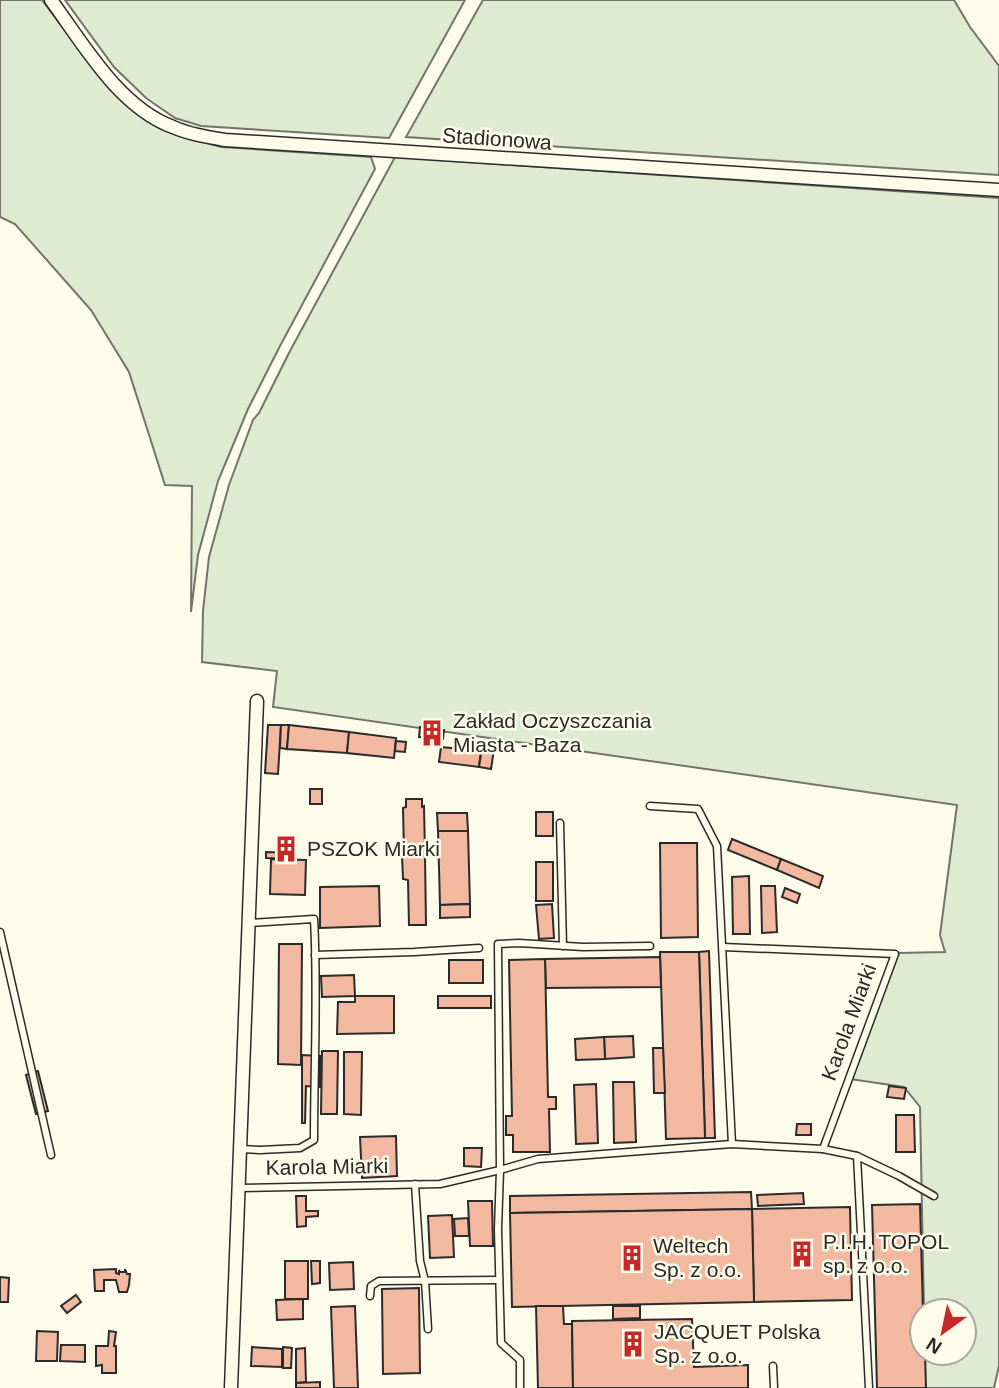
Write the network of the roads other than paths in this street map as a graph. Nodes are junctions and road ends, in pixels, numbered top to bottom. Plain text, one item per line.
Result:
1 (51, 0) edge
2 (999, 190) edge
3 (257, 701) dead end
4 (650, 806) dead end
5 (560, 823) dead end
6 (248, 923) junction
7 (0, 932) edge
8 (563, 946) junction
9 (650, 946) dead end
10 (723, 947) junction
11 (479, 948) dead end
12 (315, 954) junction
13 (732, 1144) junction
14 (239, 1149) junction
15 (823, 1149) junction
16 (51, 1155) dead end
17 (857, 1156) junction
18 (500, 1170) junction
19 (415, 1184) junction
20 (237, 1188) junction
21 (934, 1196) dead end
22 (425, 1280) junction
23 (499, 1280) junction
24 (370, 1296) dead end
25 (428, 1329) dead end
26 (773, 1366) dead end
27 (231, 1388) edge
28 (520, 1388) edge
29 (774, 1388) edge
30 (869, 1388) edge

1 - 2 street, Stadionowa
3 - 6 street, Karola Miarki
4 - 10 lane
5 - 8 lane
6 - 12 lane, Karola Miarki
6 - 14 street, Karola Miarki
7 - 16 lane
8 - 9 lane
8 - 18 lane
10 - 13 lane
10 - 15 lane, Karola Miarki
11 - 12 lane
12 - 14 lane, Karola Miarki
13 - 15 lane, Karola Miarki
13 - 18 lane, Karola Miarki
14 - 20 street, Karola Miarki
15 - 17 lane, Karola Miarki
17 - 21 lane, Karola Miarki
17 - 30 lane
18 - 19 lane, Karola Miarki
18 - 23 lane
19 - 20 lane, Karola Miarki
19 - 22 lane
20 - 27 street, Karola Miarki
22 - 23 lane
22 - 24 lane
22 - 25 lane
23 - 28 lane
26 - 29 lane

